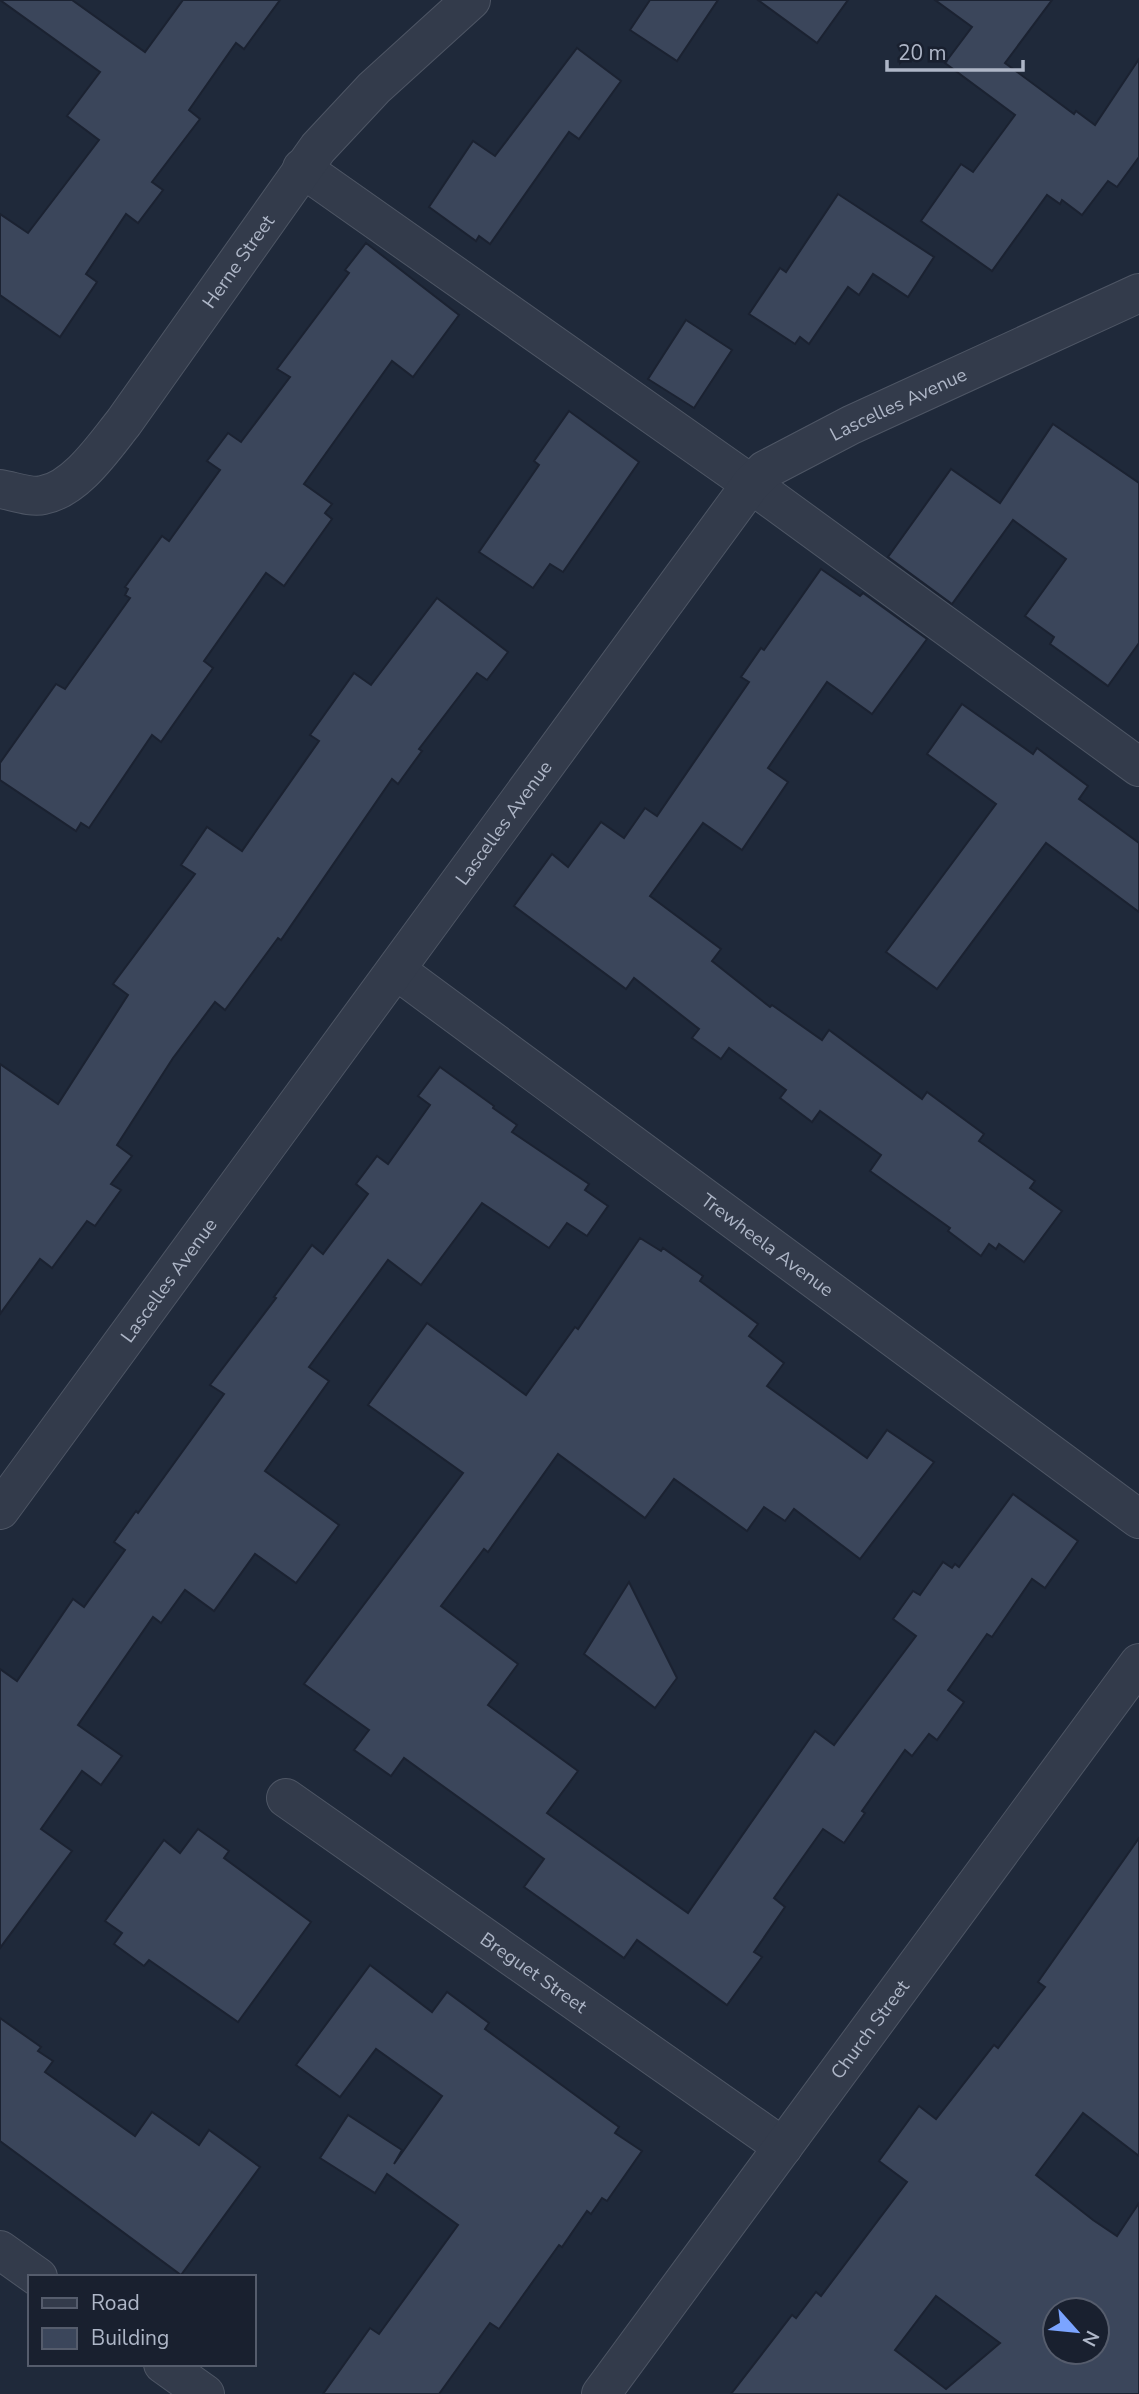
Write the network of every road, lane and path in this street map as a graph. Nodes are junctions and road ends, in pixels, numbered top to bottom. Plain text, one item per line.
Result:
1 (471, 0) edge
2 (302, 168) junction
3 (1139, 293) edge
4 (751, 484) junction
5 (0, 489) edge
6 (1139, 767) edge
7 (396, 970) junction
8 (0, 1510) edge
9 (1139, 1519) edge
10 (1139, 1663) edge
11 (286, 1798) dead end
12 (783, 2147) junction
13 (0, 2250) edge
14 (35, 2275) edge
15 (166, 2366) edge
16 (205, 2394) edge
17 (601, 2394) edge

1 - 2 street, Herne Street
2 - 4 street
2 - 5 street, Herne Street
3 - 4 street, Lascelles Avenue
4 - 6 street
4 - 7 street, Lascelles Avenue
7 - 8 street, Lascelles Avenue
7 - 9 street, Trewheela Avenue
10 - 12 street, Church Street
11 - 12 street, Breguet Street
12 - 17 street, Church Street
13 - 14 street
15 - 16 street

